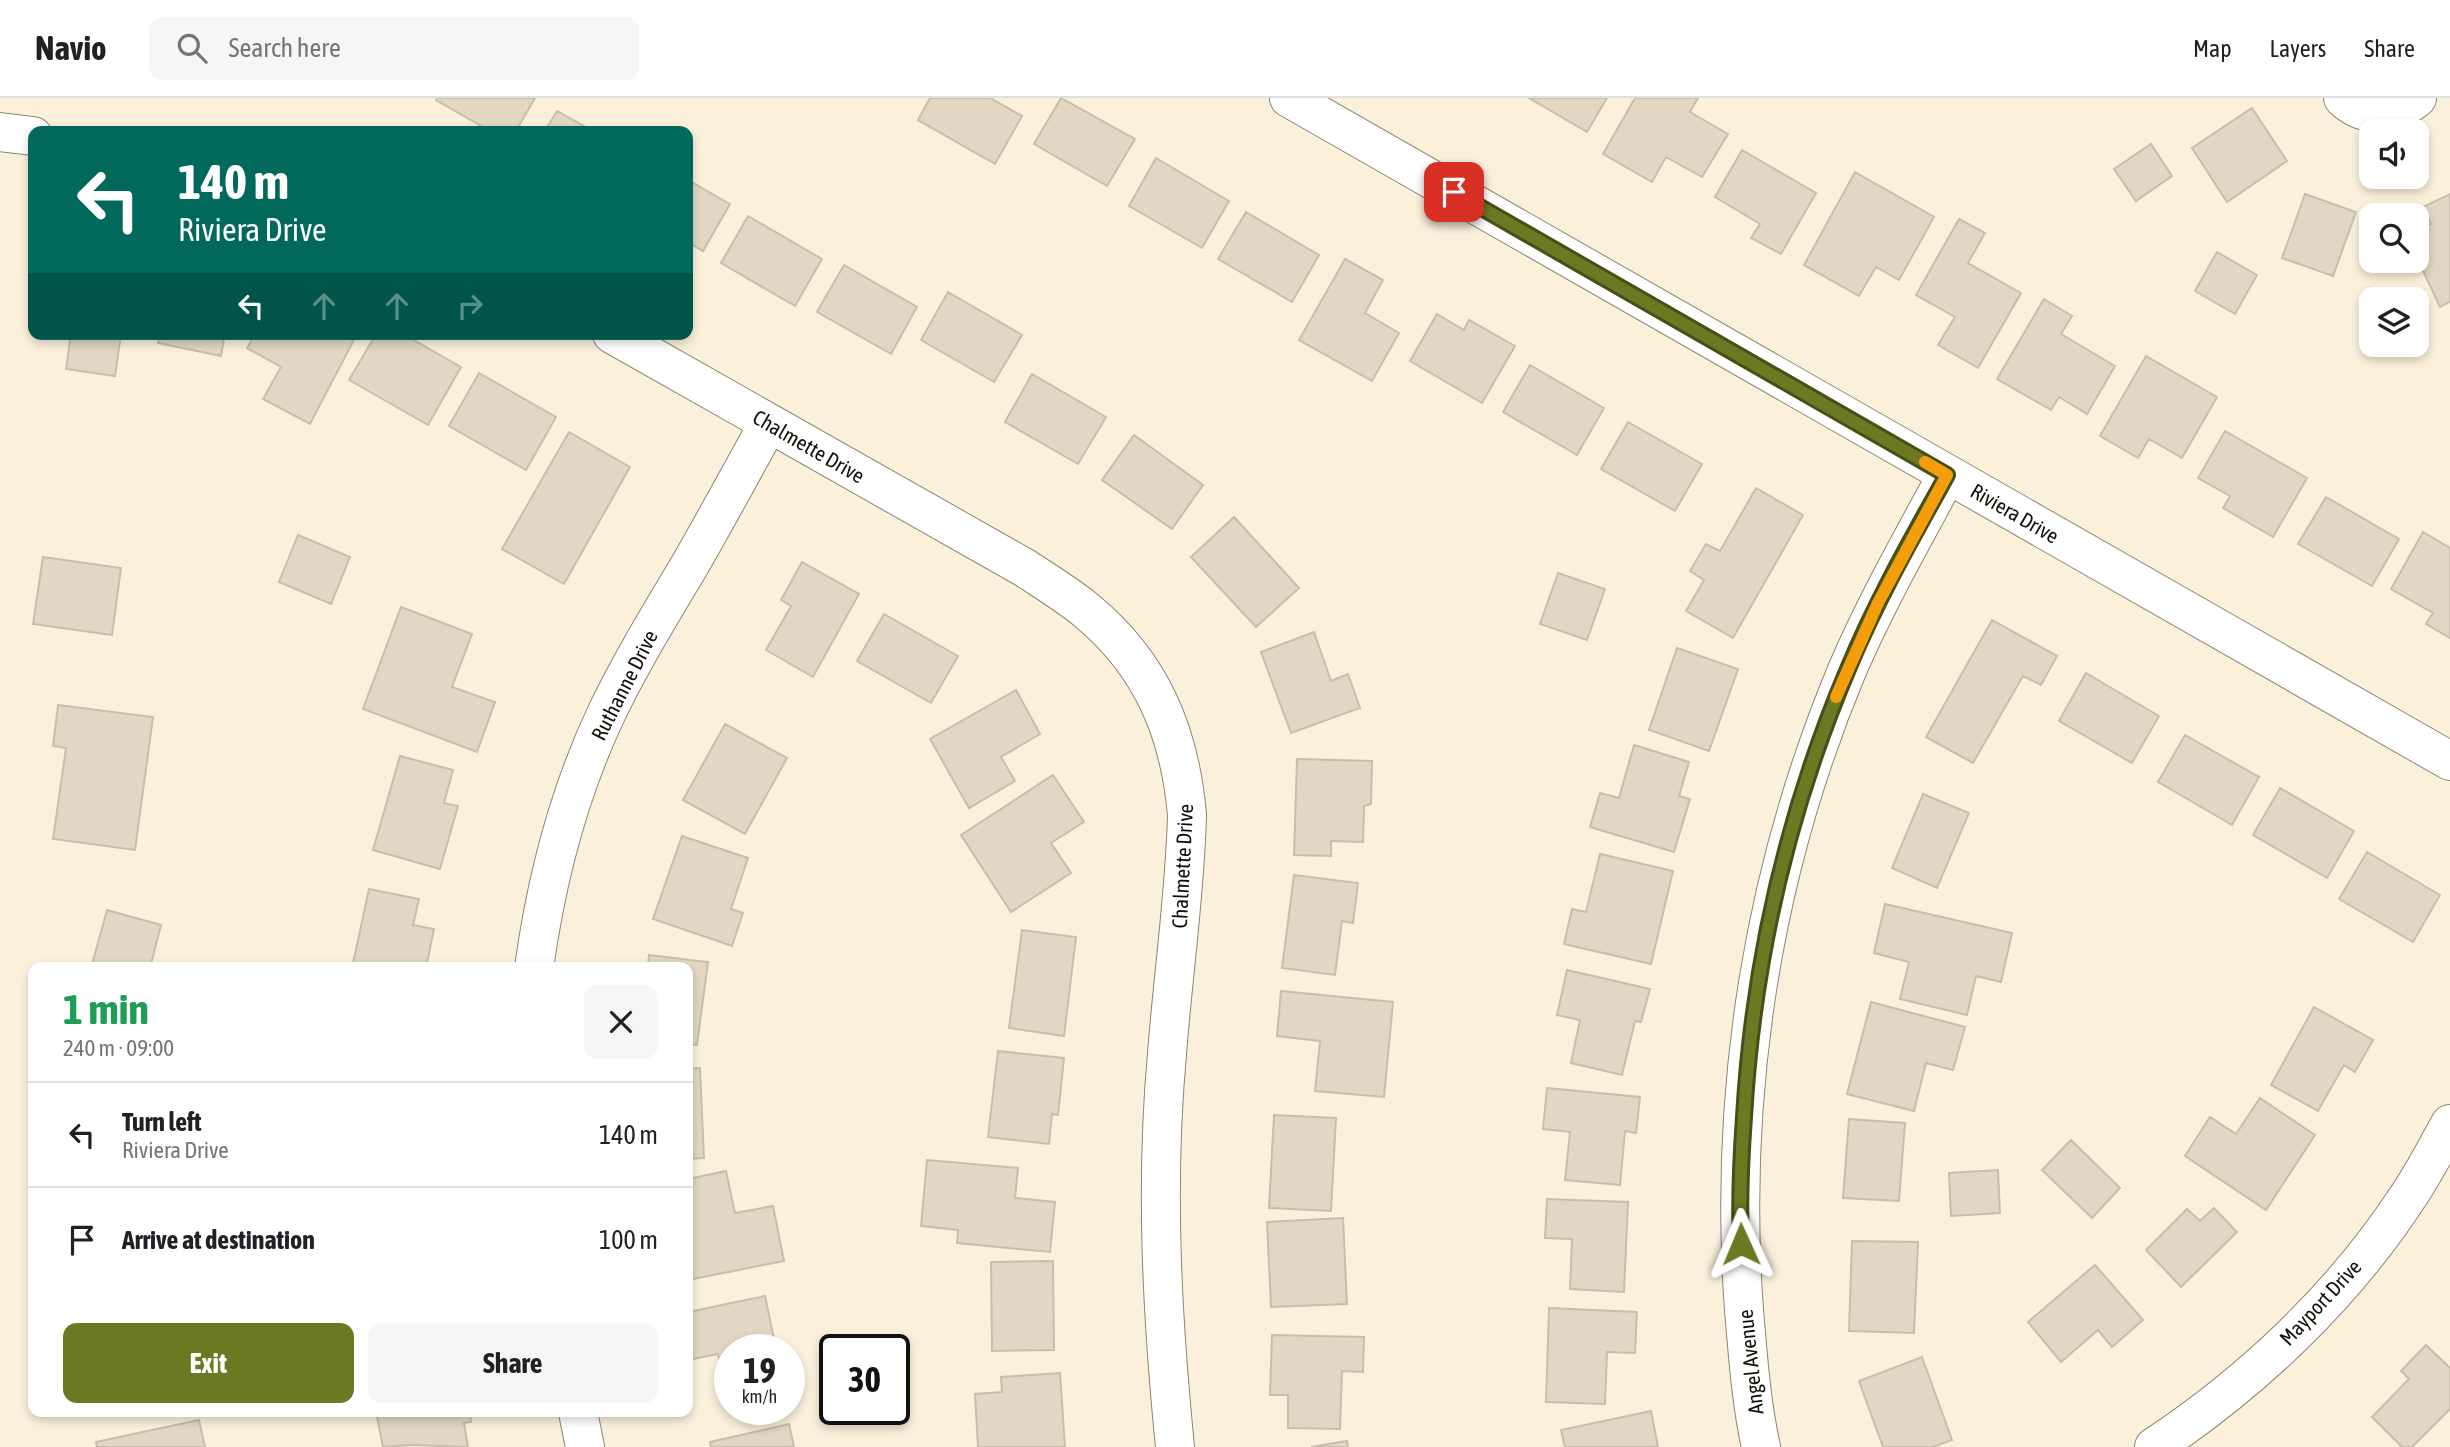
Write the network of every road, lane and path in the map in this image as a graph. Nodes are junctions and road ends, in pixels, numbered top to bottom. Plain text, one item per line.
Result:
1 (1289, 98) edge
2 (2343, 98) edge
3 (2417, 98) edge
4 (0, 132) edge
5 (28, 135) edge
6 (623, 340) edge
7 (769, 423) junction
8 (1947, 475) junction
9 (2450, 761) edge
10 (535, 962) edge
11 (2450, 1124) edge
12 (579, 1417) edge
13 (585, 1447) edge
14 (1175, 1447) edge
15 (1761, 1447) edge
16 (2154, 1447) edge

1 - 8 street, Riviera Drive
2 - 3 street
4 - 5 street
6 - 7 street, Chalmette Drive
7 - 10 street, Ruthanne Drive
7 - 14 street, Chalmette Drive
8 - 9 street, Riviera Drive
8 - 15 street, Angel Avenue
11 - 16 street, Mayport Drive
12 - 13 street

